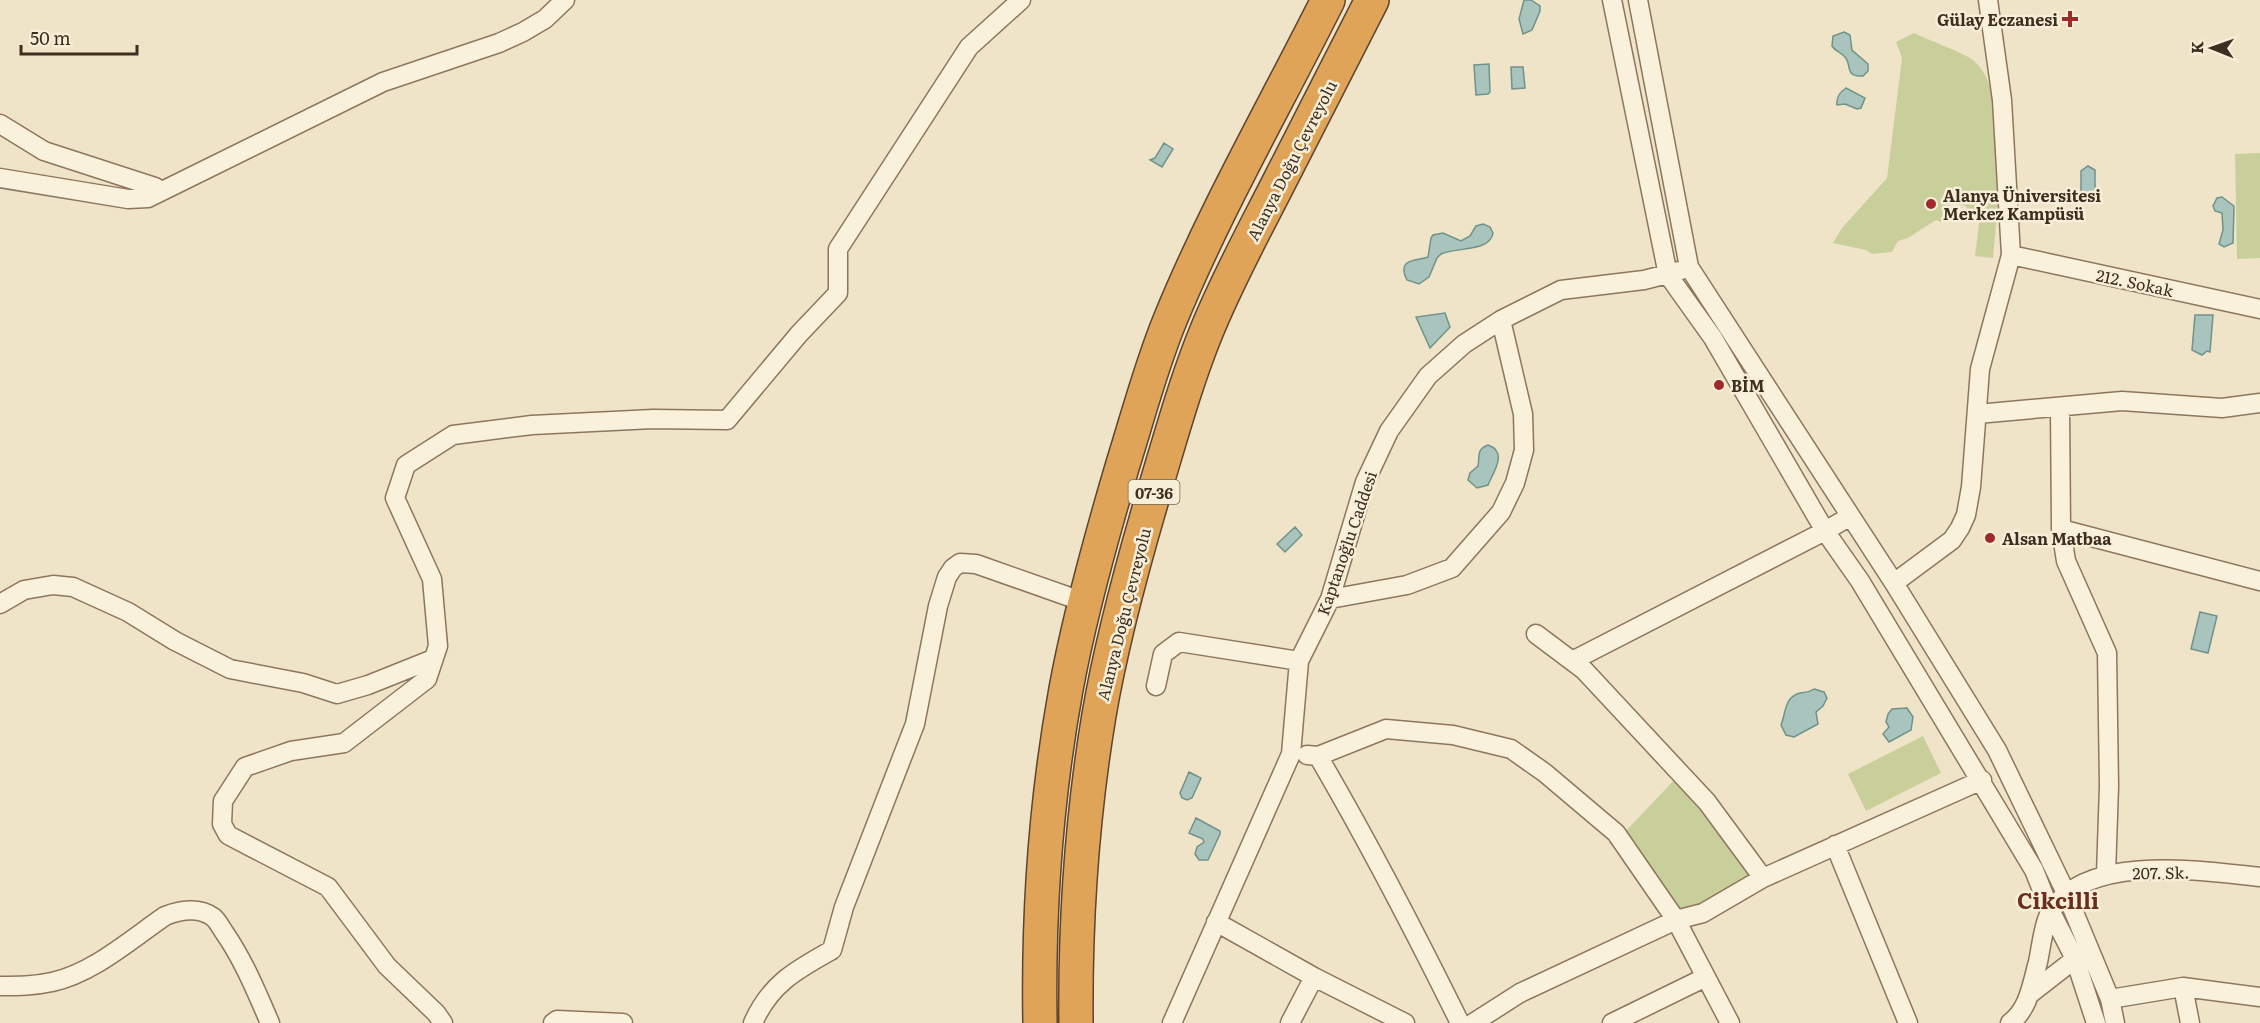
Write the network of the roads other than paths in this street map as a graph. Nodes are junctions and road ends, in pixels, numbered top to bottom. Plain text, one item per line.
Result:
1 (565, 0) edge
2 (1021, 0) edge
3 (1328, 0) edge
4 (1372, 0) edge
5 (1611, 0) edge
6 (1620, 0) edge
7 (1630, 0) edge
8 (1638, 0) edge
9 (1988, 0) edge
10 (0, 124) edge
11 (0, 178) edge
12 (161, 191) junction
13 (2011, 255) junction
14 (1689, 267) junction
15 (1668, 275) junction
16 (2260, 309) edge
17 (1501, 320) junction
18 (2260, 403) edge
19 (2060, 407) junction
20 (1977, 414) junction
21 (1849, 517) junction
22 (2061, 529) junction
23 (1825, 531) junction
24 (2260, 581) edge
25 (1893, 583) junction
26 (1330, 600) junction
27 (1084, 602) junction
28 (0, 604) edge
29 (1536, 634) dead end
30 (434, 659) junction
31 (1299, 661) junction
32 (1572, 661) junction
33 (1156, 686) dead end
34 (1291, 754) junction
35 (1318, 756) junction
36 (1982, 780) junction
37 (1835, 846) junction
38 (2106, 873) junction
39 (2260, 877) edge
40 (1763, 878) junction
41 (2066, 893) junction
42 (2050, 910) junction
43 (1676, 920) junction
44 (1216, 922) junction
45 (2075, 959) junction
46 (1314, 977) junction
47 (1706, 977) junction
48 (0, 986) edge
49 (2183, 987) junction
50 (2030, 994) junction
51 (2260, 996) edge
52 (2110, 999) junction
53 (270, 1023) edge
54 (443, 1023) edge
55 (553, 1023) edge
56 (623, 1023) edge
57 (753, 1023) edge
58 (1040, 1023) edge
59 (1076, 1023) edge
60 (1173, 1023) edge
61 (1290, 1023) edge
62 (1405, 1023) edge
63 (1460, 1023) edge
64 (1473, 1023) edge
65 (1612, 1023) edge
66 (1730, 1023) edge
67 (1908, 1023) edge
68 (2010, 1023) edge
69 (2096, 1023) edge
70 (2115, 1023) edge
71 (2190, 1023) edge

1 - 12 street
2 - 30 street
3 - 27 highway, 07-36
4 - 59 highway, Alanya Doğu Çevreyolu / 07-36
5 - 15 street
6 - 7 street
8 - 14 street
9 - 13 street
10 - 12 street
11 - 12 street
13 - 16 street, 212. Sokak
13 - 20 street
14 - 15 street, Kaptanoğlu Caddesi
14 - 21 street
15 - 17 street, Kaptanoğlu Caddesi
15 - 23 street
17 - 26 street, Kaptanoğlu Caddesi
17 - 26 street
18 - 19 street
19 - 20 street
19 - 22 street
20 - 25 street
21 - 23 street
21 - 25 street
22 - 24 street
22 - 38 street
23 - 32 street
23 - 36 street
25 - 41 street
26 - 31 street, Kaptanoğlu Caddesi
27 - 57 street
27 - 58 highway, 07-36
28 - 30 street
29 - 32 street
30 - 54 street
31 - 33 street
31 - 34 street, Kaptanoğlu Caddesi
32 - 40 street
34 - 35 street
34 - 44 street, Kaptanoğlu Caddesi
35 - 43 street
35 - 63 street
36 - 37 street
36 - 42 street
37 - 40 street
37 - 67 street
38 - 39 street, 207. Sk.
38 - 41 street, 207. Sk.
40 - 43 street
41 - 42 street
41 - 52 street
42 - 45 street
42 - 50 street
43 - 47 street
43 - 64 street
44 - 46 street
44 - 60 street, Kaptanoğlu Caddesi
45 - 50 street
45 - 69 street
46 - 61 street
46 - 62 street
47 - 65 street
47 - 66 street
48 - 53 street
49 - 51 street
49 - 52 street
49 - 71 street
50 - 68 street
52 - 70 street
55 - 56 street

